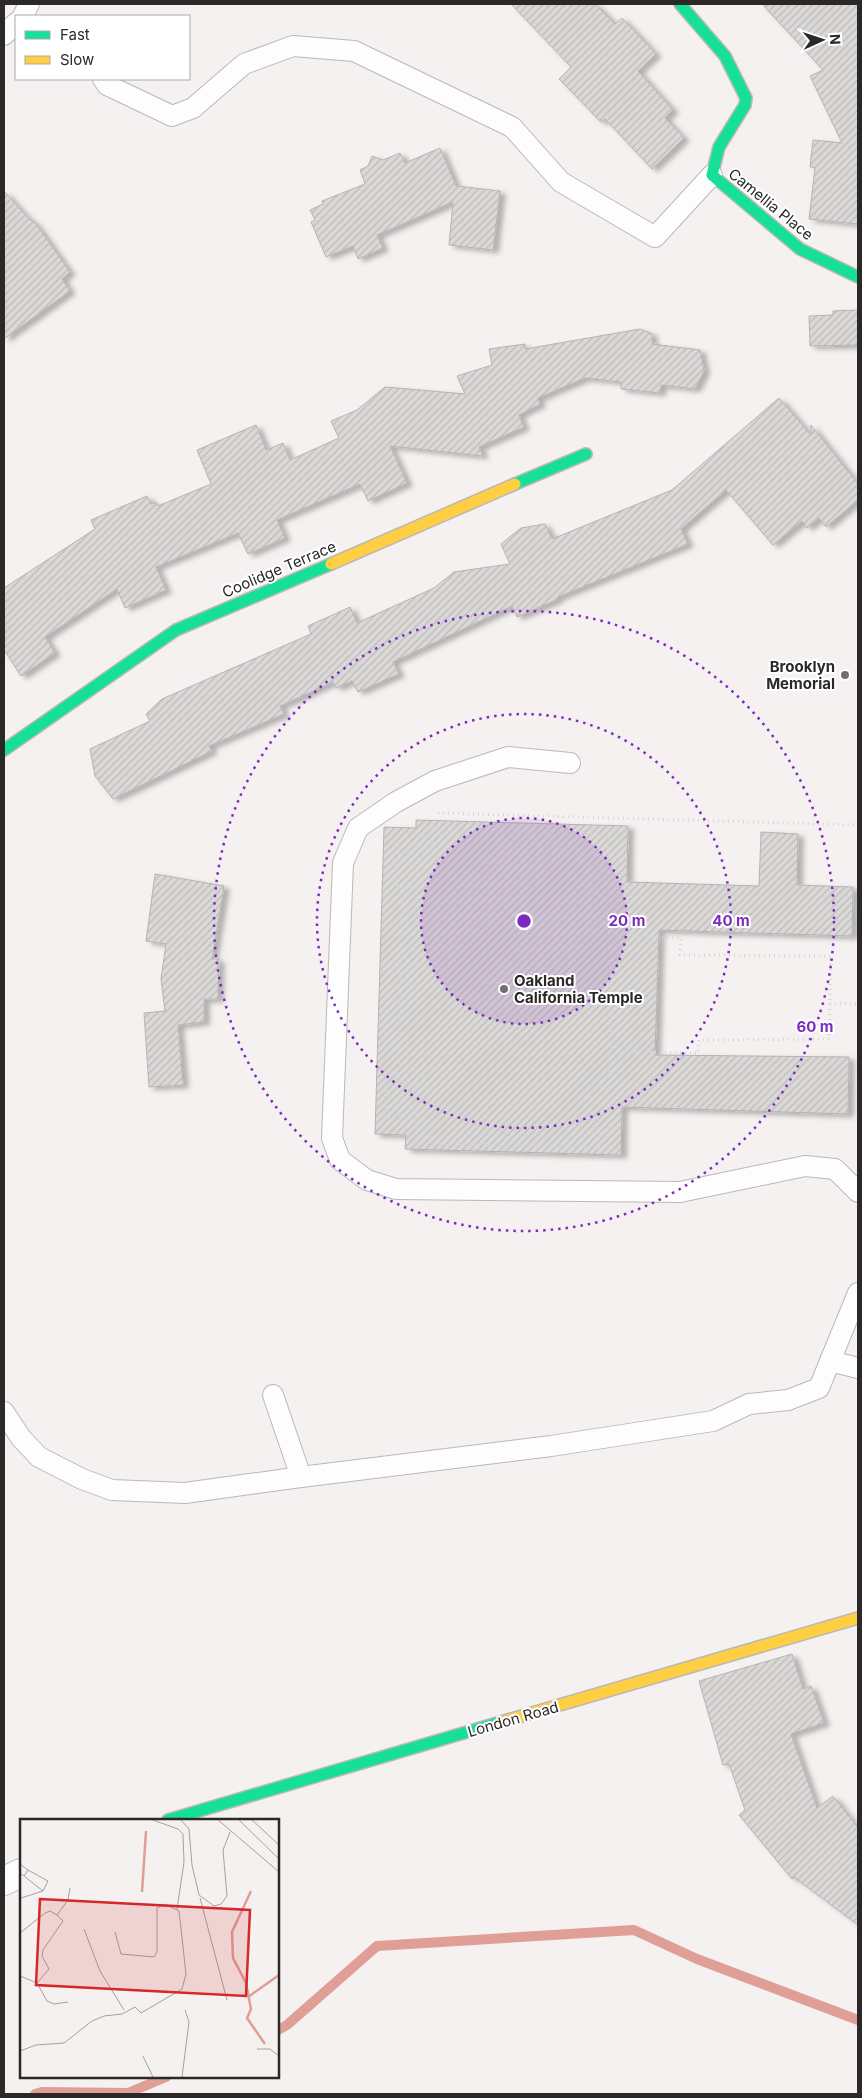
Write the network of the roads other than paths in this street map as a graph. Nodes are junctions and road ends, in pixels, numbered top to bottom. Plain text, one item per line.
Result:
1 (680, 4) edge
2 (15, 24) edge
3 (4, 35) edge
4 (104, 80) edge
5 (712, 175) junction
6 (858, 277) edge
7 (586, 454) dead end
8 (4, 750) edge
9 (570, 763) dead end
10 (858, 1192) edge
11 (858, 1293) edge
12 (830, 1361) junction
13 (858, 1368) edge
14 (273, 1395) dead end
15 (4, 1412) edge
16 (301, 1477) junction
17 (858, 1618) edge
18 (171, 1819) edge
19 (20, 1873) edge
20 (4, 1881) edge

1 - 5 street, Camellia Place
2 - 3 lane
4 - 5 lane
5 - 6 street, Camellia Place
7 - 8 street, Coolidge Terrace
9 - 10 lane
11 - 12 lane
12 - 13 lane
12 - 16 lane
14 - 16 lane
15 - 16 lane
17 - 18 street, London Road
19 - 20 street

